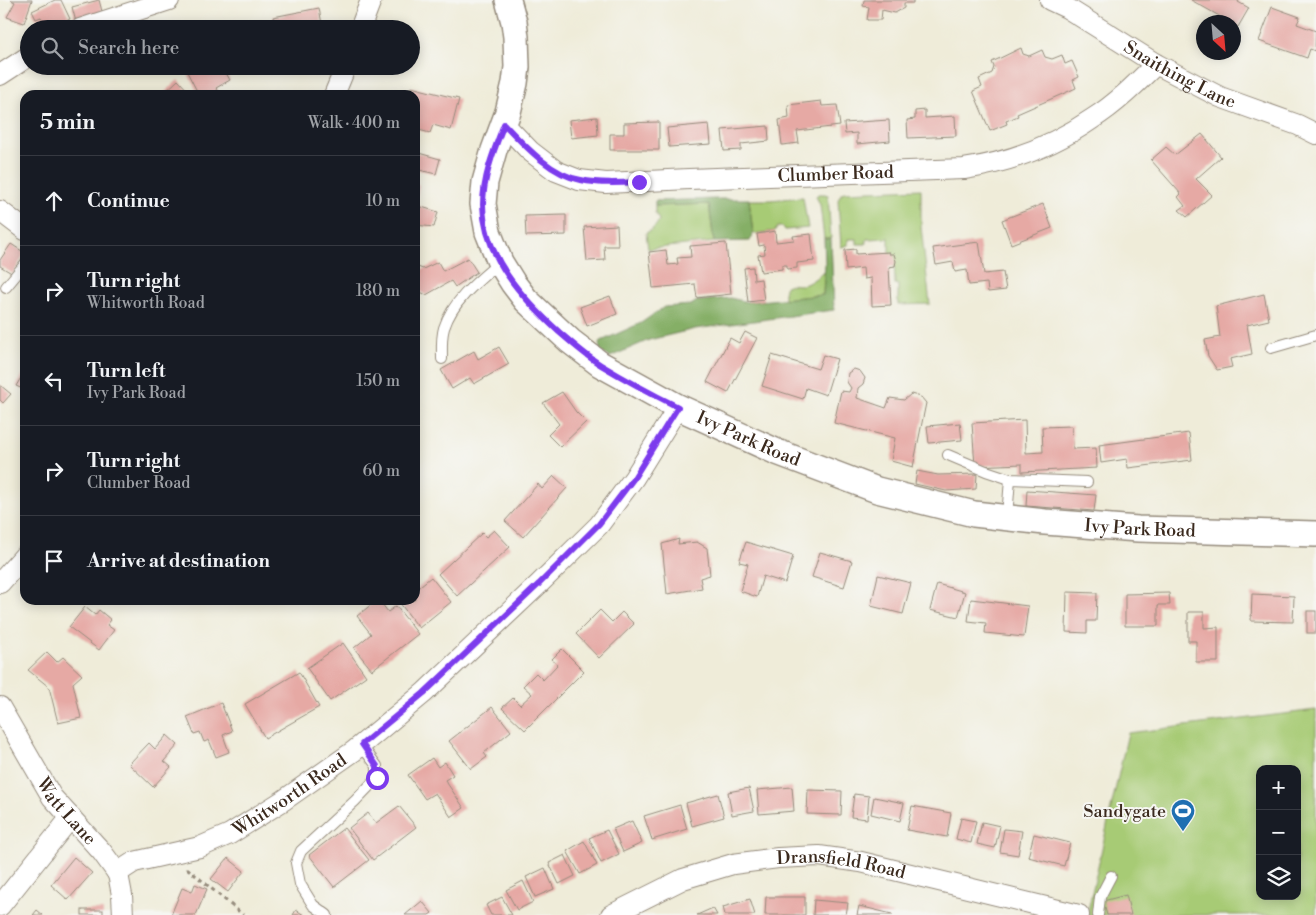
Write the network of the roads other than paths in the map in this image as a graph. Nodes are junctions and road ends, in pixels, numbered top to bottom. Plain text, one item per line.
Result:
1 (169, 0) edge
2 (371, 0) edge
3 (508, 0) edge
4 (1050, 0) edge
5 (108, 20) edge
6 (363, 20) edge
7 (20, 62) edge
8 (1156, 64) junction
9 (0, 75) edge
10 (342, 75) edge
11 (336, 90) edge
12 (504, 124) junction
13 (1316, 134) edge
14 (0, 211) edge
15 (20, 226) edge
16 (500, 262) junction
17 (20, 270) edge
18 (6, 287) dead end
19 (1316, 335) edge
20 (1271, 348) dead end
21 (442, 359) dead end
22 (678, 407) junction
23 (948, 455) dead end
24 (1010, 478) junction
25 (1087, 482) dead end
26 (1007, 518) junction
27 (1316, 534) edge
28 (20, 561) edge
29 (0, 583) edge
30 (0, 707) edge
31 (362, 744) junction
32 (71, 817) junction
33 (117, 873) junction
34 (1111, 876) dead end
35 (0, 906) edge
36 (642, 908) edge
37 (123, 915) edge
38 (327, 915) edge
39 (611, 915) edge
40 (1078, 915) edge
41 (1098, 915) edge

1 - 5 street
2 - 6 street
3 - 12 street, Ivy Park Road
4 - 8 street, Snaithing Lane
7 - 9 street
8 - 12 street, Clumber Road
8 - 13 street, Snaithing Lane
10 - 11 street
12 - 16 street, Ivy Park Road
14 - 15 street
16 - 21 lane
16 - 22 street, Ivy Park Road
17 - 18 lane
19 - 20 lane
22 - 26 street, Ivy Park Road
22 - 31 street, Whitworth Road
23 - 24 lane
24 - 25 lane
24 - 26 lane
26 - 27 street, Ivy Park Road
28 - 29 street
30 - 32 street, Watt Lane
31 - 33 street, Whitworth Road
31 - 38 lane
32 - 33 street, Watt Lane
32 - 35 street
33 - 37 street, Watt Lane
34 - 41 lane
36 - 39 street, Dransfield Road
36 - 40 street, Dransfield Road

